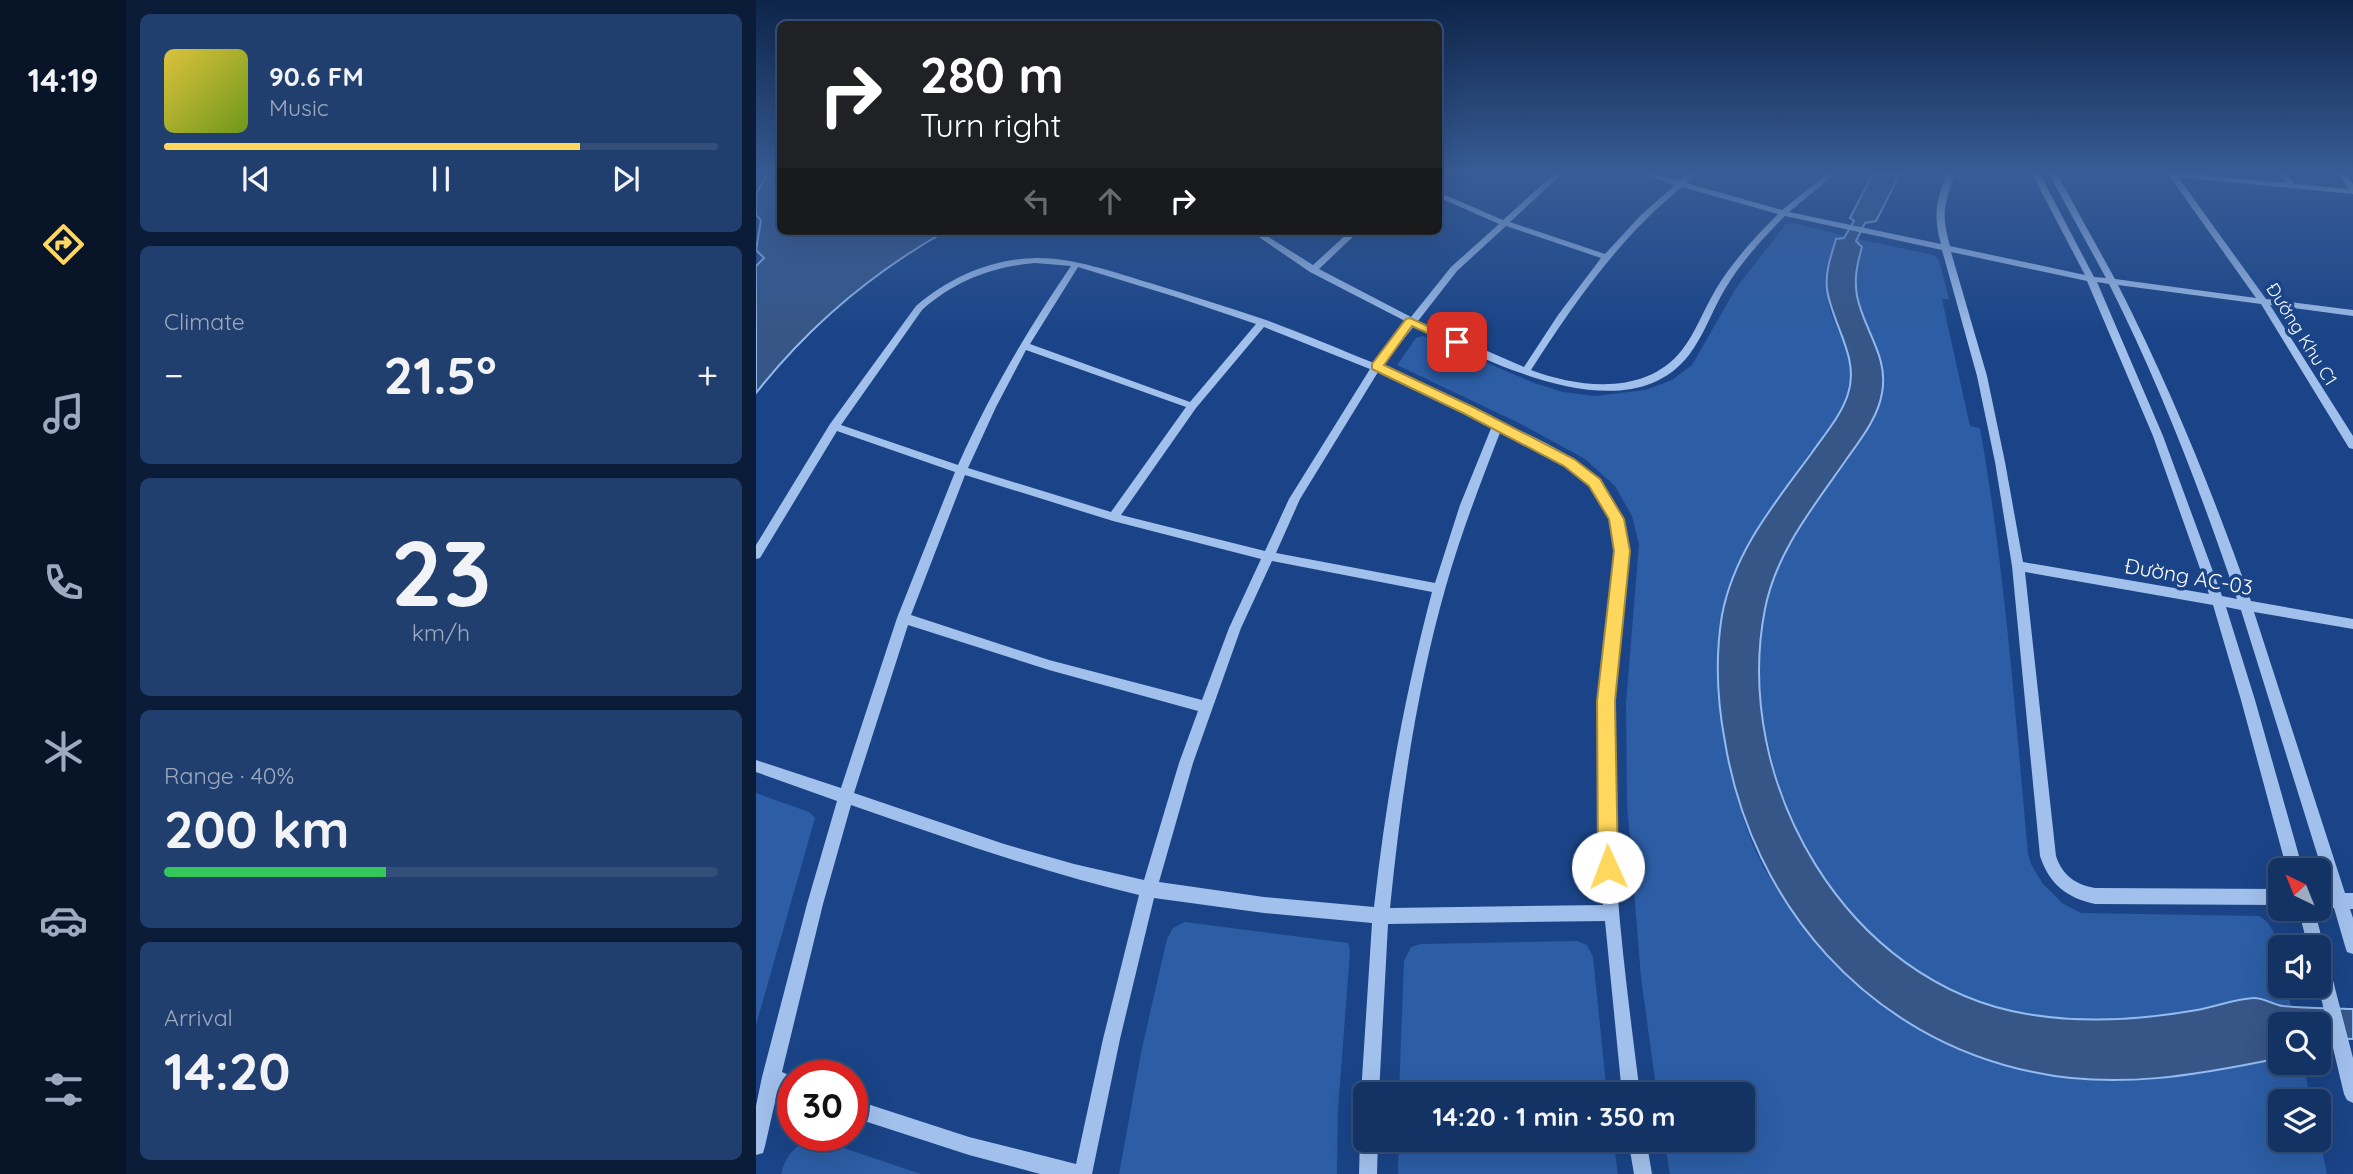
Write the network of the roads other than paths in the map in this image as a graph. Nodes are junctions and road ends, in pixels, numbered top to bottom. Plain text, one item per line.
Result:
1 (1494, 229) edge
2 (1521, 229) edge
3 (1632, 229) edge
4 (1769, 229) edge
5 (1849, 229) edge
6 (1941, 229) edge
7 (2065, 229) edge
8 (2083, 229) edge
9 (2212, 229) edge
10 (1260, 235) edge
11 (1351, 235) edge
12 (1948, 251) junction
13 (1606, 257) junction
14 (1076, 264) junction
15 (1313, 270) junction
16 (2091, 279) junction
17 (2113, 284) junction
18 (2264, 302) junction
19 (2353, 313) edge
20 (1410, 321) junction
21 (1263, 322) junction
22 (1026, 346) junction
23 (1376, 367) junction
24 (1526, 371) junction
25 (1192, 406) junction
26 (1498, 425) junction
27 (834, 426) junction
28 (2353, 445) edge
29 (962, 471) junction
30 (1113, 517) junction
31 (756, 555) edge
32 (1268, 555) junction
33 (2018, 566) junction
34 (1438, 588) junction
35 (2218, 601) junction
36 (2248, 606) junction
37 (904, 618) junction
38 (2353, 624) edge
39 (1206, 707) junction
40 (756, 766) edge
41 (844, 798) junction
42 (2292, 858) edge
43 (1149, 889) junction
44 (2268, 897) edge
45 (2347, 901) edge
46 (1610, 913) junction
47 (1380, 916) junction
48 (2353, 946) edge
49 (2330, 998) edge
50 (771, 1077) junction
51 (777, 1079) edge
52 (1371, 1082) edge
53 (1630, 1082) edge
54 (2353, 1094) edge
55 (868, 1113) edge
56 (756, 1146) edge
57 (1369, 1152) edge
58 (1639, 1152) edge
59 (1076, 1174) edge
60 (1083, 1174) edge
61 (1368, 1174) edge
62 (1643, 1174) edge

1 - 20 street
2 - 13 street
3 - 13 street
4 - 24 street
5 - 12 street
6 - 12 street
7 - 16 street
8 - 17 street
9 - 18 street, Đường Khu C1
10 - 15 street
11 - 15 street
12 - 16 street
12 - 33 street
13 - 24 street
14 - 21 street
14 - 22 street
14 - 27 street
15 - 20 street
16 - 17 street
16 - 35 street
17 - 18 street
17 - 36 street
18 - 19 street
18 - 28 street, Đường Khu C1
20 - 23 street
20 - 24 street
21 - 23 street
21 - 25 street
22 - 25 street
22 - 29 street
23 - 26 street
23 - 32 street
25 - 30 street
26 - 34 street
26 - 46 street
27 - 29 street
27 - 31 street
29 - 30 street
29 - 37 street
30 - 32 street
32 - 34 street
32 - 39 street
33 - 35 street, Đường AC-03
33 - 44 street
34 - 47 street
35 - 36 street, Đường AC-03
35 - 42 street
36 - 38 street, Đường AC-03
36 - 45 street
37 - 39 street
37 - 41 street
39 - 43 street
40 - 41 street
41 - 43 street
41 - 50 street
43 - 47 street
43 - 60 street
45 - 48 street
46 - 47 street
46 - 53 street
47 - 52 street
49 - 54 street
50 - 51 street
50 - 56 street
55 - 59 street
57 - 61 street
58 - 62 street

